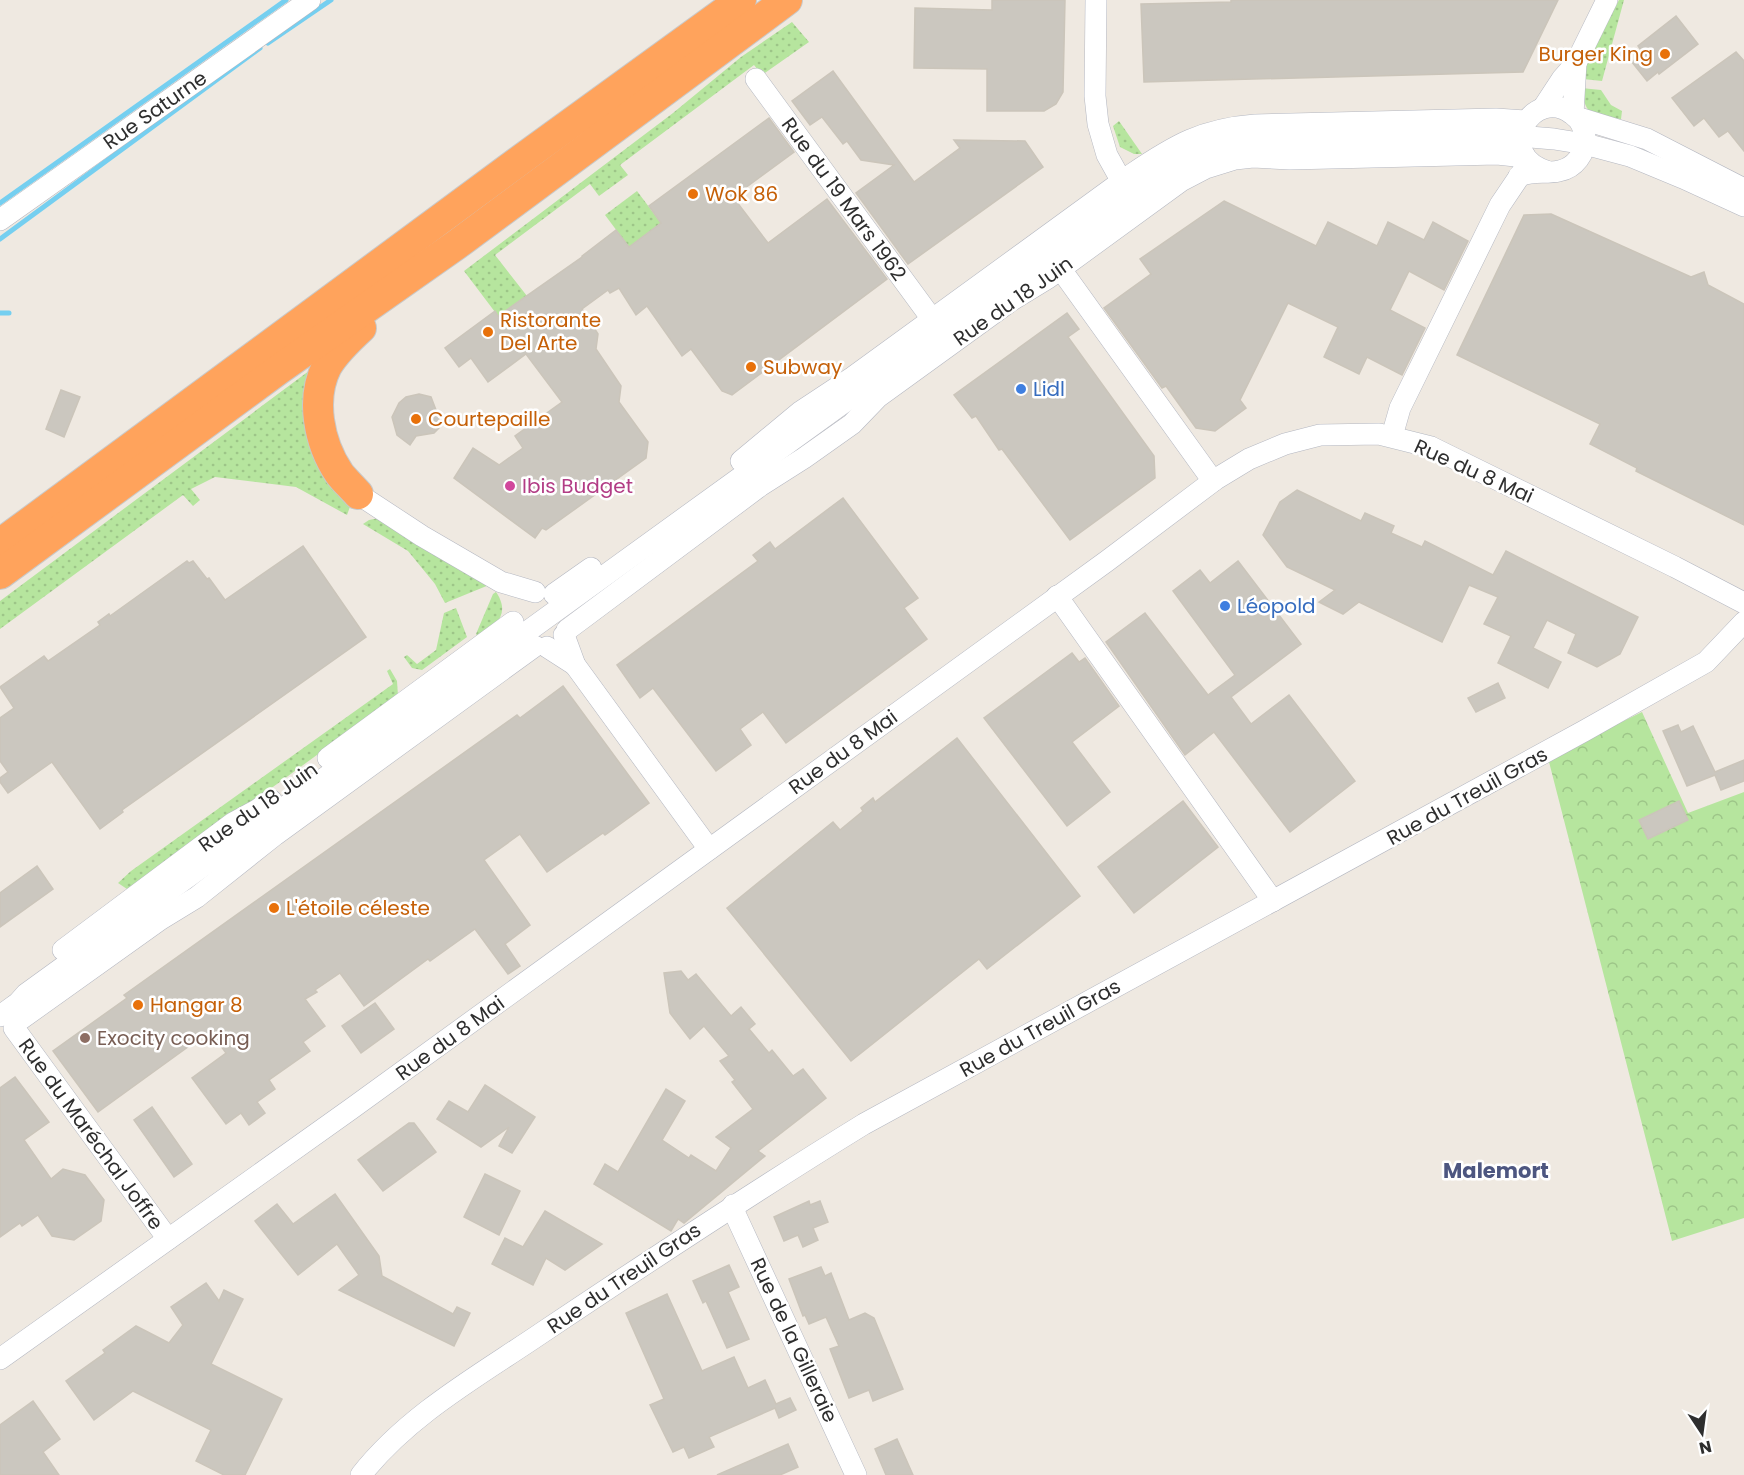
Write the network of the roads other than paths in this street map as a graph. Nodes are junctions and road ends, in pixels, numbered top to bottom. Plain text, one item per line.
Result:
1 (310, 0) edge
2 (741, 0) edge
3 (787, 0) edge
4 (1096, 0) edge
5 (1607, 0) edge
6 (1576, 63) junction
7 (756, 79) dead end
8 (1544, 108) junction
9 (1574, 116) junction
10 (1522, 128) junction
11 (1623, 131) junction
12 (1585, 143) junction
13 (1523, 164) junction
14 (1137, 186) junction
15 (1744, 189) edge
16 (1744, 207) edge
17 (0, 220) edge
18 (456, 245) junction
19 (1050, 255) junction
20 (932, 319) junction
21 (1392, 436) junction
22 (1213, 481) junction
23 (358, 494) joint
24 (0, 544) edge
25 (0, 574) edge
26 (505, 584) junction
27 (1058, 596) junction
28 (551, 597) junction
29 (1744, 603) edge
30 (1744, 622) edge
31 (526, 632) junction
32 (566, 632) junction
33 (574, 665) junction
34 (709, 849) junction
35 (1273, 901) junction
36 (9, 1013) edge
37 (733, 1205) junction
38 (168, 1239) junction
39 (0, 1359) edge
40 (361, 1475) edge
41 (856, 1475) edge

1 - 17 street, Rue Saturne
2 - 24 highway
3 - 18 highway
4 - 14 street
5 - 6 street
6 - 8 street
6 - 9 street
7 - 20 street, Rue du 19 Mars 1962
8 - 9 street
8 - 10 street
9 - 11 street
9 - 12 street
10 - 12 street, Rue du 18 Juin
10 - 13 street
10 - 14 street, Rue du 18 Juin
11 - 12 street
11 - 15 street
12 - 13 street
12 - 16 street, Rue du 18 Juin
13 - 14 street, Rue du 18 Juin
13 - 21 street
14 - 19 street, Rue du 18 Juin
14 - 19 street, Rue du 18 Juin
18 - 23 highway
18 - 25 highway
19 - 20 street, Rue du 18 Juin
19 - 22 street
19 - 28 street
19 - 32 street, Rue du 18 Juin
20 - 28 street, Rue du 18 Juin
21 - 22 street, Rue du 8 Mai
21 - 29 street, Rue du 8 Mai
22 - 27 street, Rue du 8 Mai
23 - 26 street
26 - 28 street
26 - 31 street
27 - 34 street, Rue du 8 Mai
27 - 35 street
28 - 31 street
28 - 31 street
28 - 32 street
30 - 35 street, Rue du Treuil Gras
31 - 32 street, Rue du 18 Juin
31 - 33 street
31 - 36 street
31 - 36 street, Rue du 18 Juin
32 - 33 street
33 - 34 street
34 - 38 street, Rue du 8 Mai
35 - 37 street, Rue du Treuil Gras
36 - 38 street, Rue du Maréchal Joffre
37 - 40 street, Rue du Treuil Gras
37 - 41 street, Rue de la Gilleraie
38 - 39 street, Rue du 8 Mai

